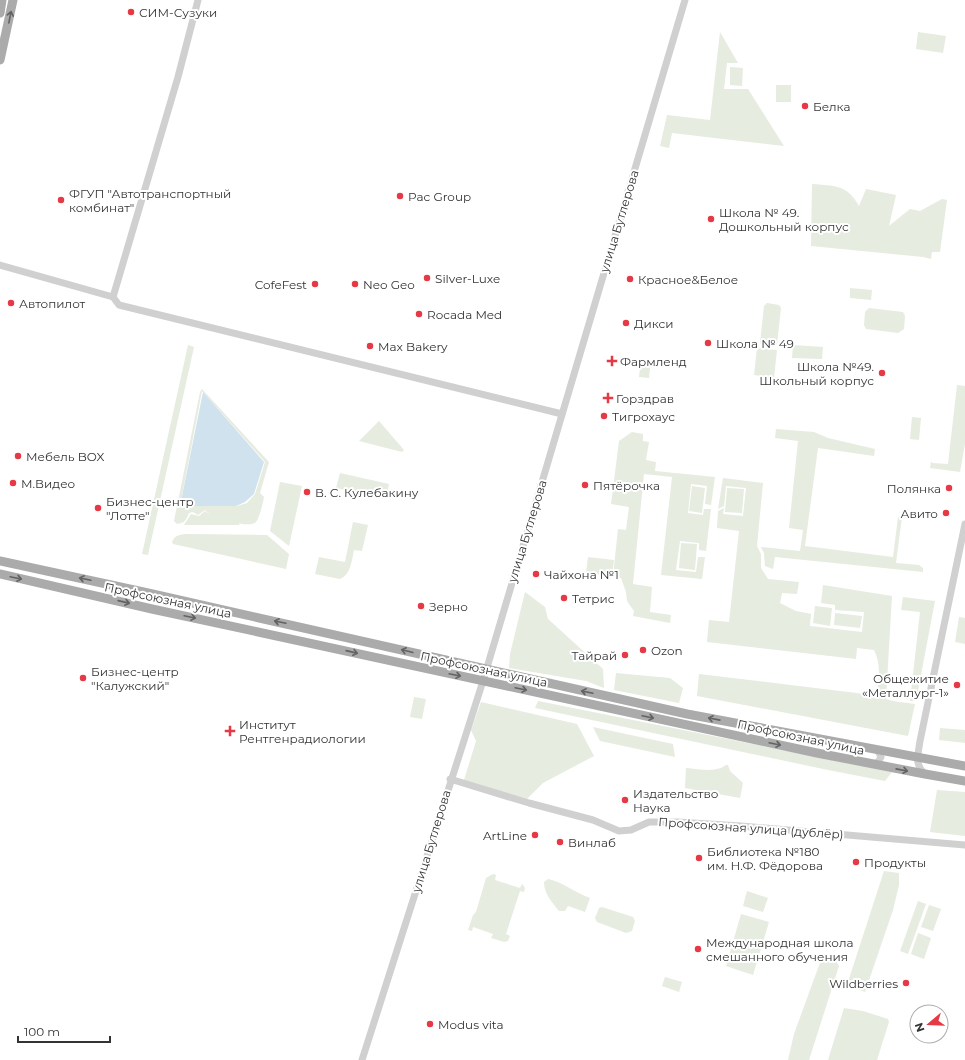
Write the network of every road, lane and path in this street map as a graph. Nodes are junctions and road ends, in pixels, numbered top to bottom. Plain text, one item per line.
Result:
1 (2, 0) edge
2 (13, 0) edge
3 (198, 0) edge
4 (685, 0) edge
5 (0, 13) edge
6 (0, 60) edge
7 (0, 265) edge
8 (114, 297) junction
9 (562, 414) junction
10 (965, 524) edge
11 (0, 561) edge
12 (0, 574) edge
13 (486, 670) junction
14 (483, 681) junction
15 (875, 749) junction
16 (918, 758) junction
17 (872, 764) junction
18 (965, 766) edge
19 (925, 774) junction
20 (450, 779) junction
21 (965, 781) edge
22 (965, 845) edge
23 (362, 1060) edge

1 - 5 main road
6 -> 2 main road
3 - 8 street
4 - 9 street, улица Бутлерова
7 - 8 street
8 - 9 street
9 - 13 street, улица Бутлерова
10 - 16 street
13 -> 11 main road, Профсоюзная улица
12 -> 14 main road, Профсоюзная улица
13 - 14 street, улица Бутлерова
15 -> 13 main road, Профсоюзная улица
14 -> 17 main road, Профсоюзная улица
14 - 20 street, улица Бутлерова
15 - 16 main road, Профсоюзная улица
15 - 17 street
16 - 18 main road, Профсоюзная улица
16 - 19 street
17 -> 19 main road, Профсоюзная улица
19 - 21 main road, Профсоюзная улица
20 - 22 street, Профсоюзная улица (дублёр)
20 - 23 street, улица Бутлерова

